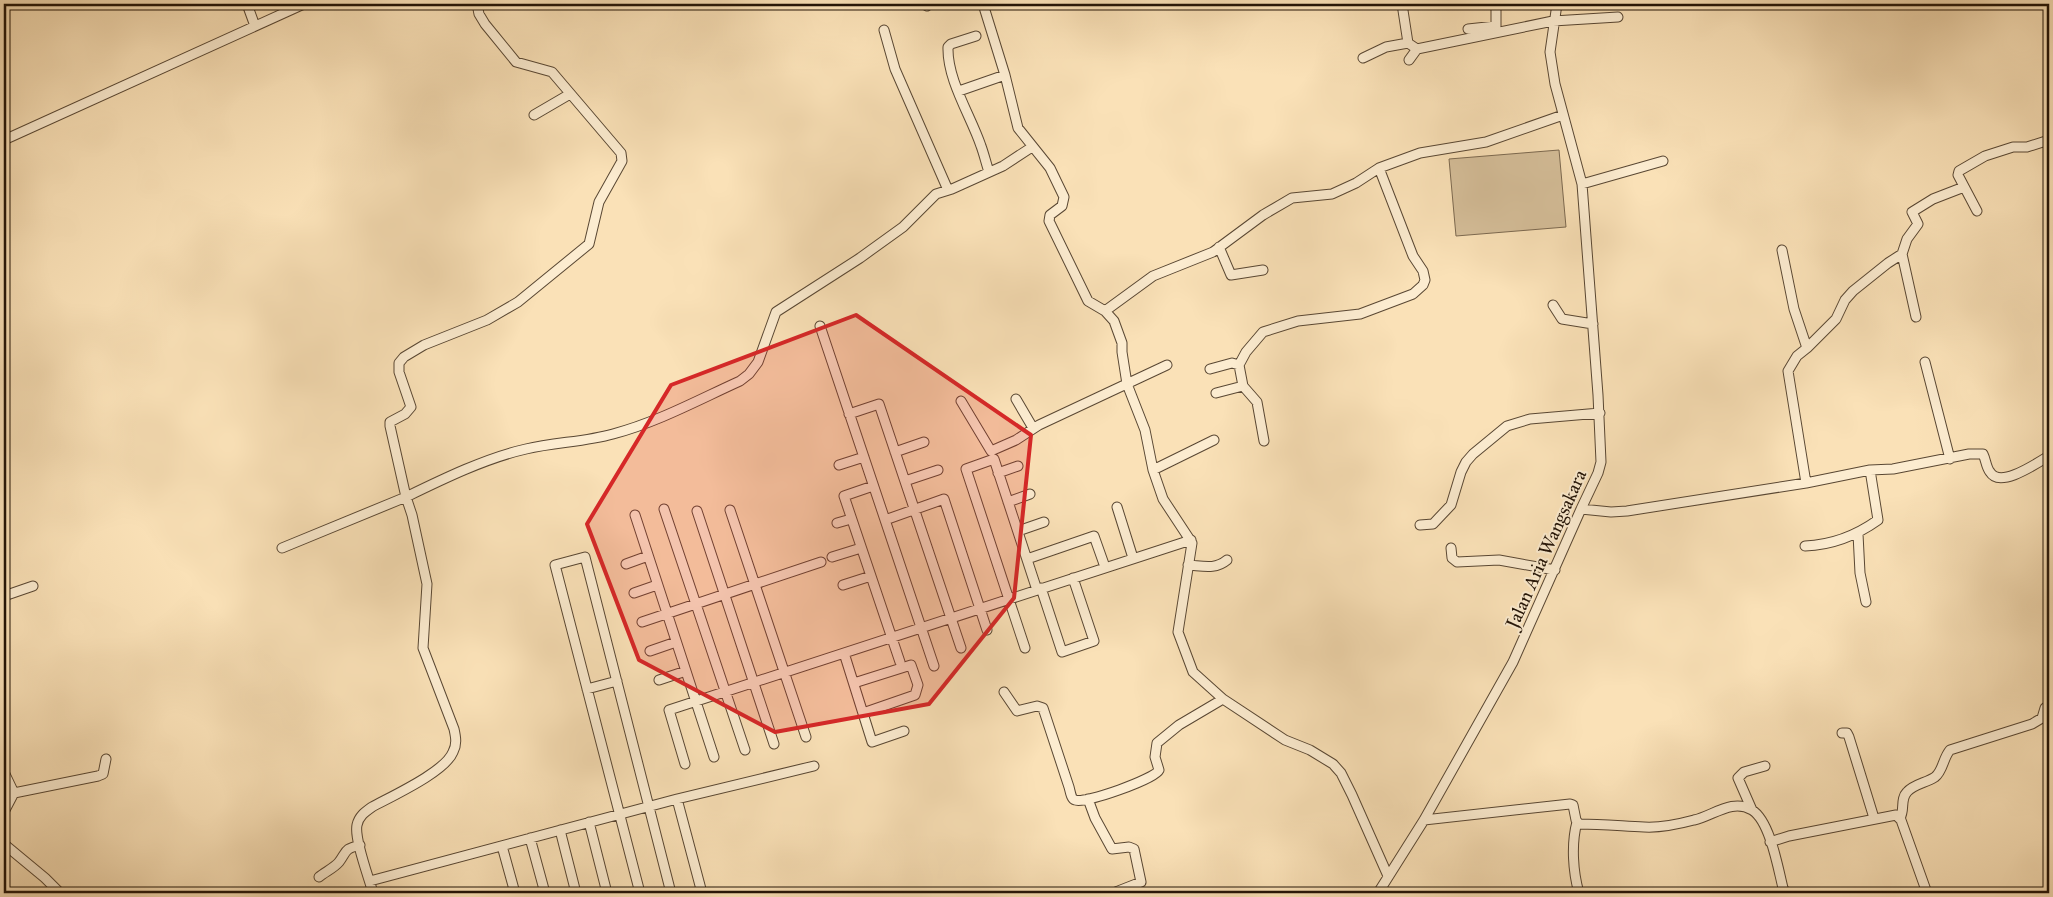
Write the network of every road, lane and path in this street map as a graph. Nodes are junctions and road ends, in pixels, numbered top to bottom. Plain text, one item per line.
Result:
1 (247, 4) edge
2 (304, 4) edge
3 (477, 4) edge
4 (983, 4) edge
5 (1402, 4) edge
6 (1496, 4) edge
7 (1557, 4) edge
8 (1618, 17) dead end
9 (1554, 21) junction
10 (254, 26) junction
11 (1468, 29) dead end
12 (884, 30) dead end
13 (976, 36) dead end
14 (1408, 43) junction
15 (1417, 49) junction
16 (1363, 58) dead end
17 (1409, 60) dead end
18 (1005, 75) junction
19 (958, 91) junction
20 (570, 94) junction
21 (534, 115) dead end
22 (1563, 115) junction
23 (4, 140) edge
24 (2049, 140) edge
25 (1032, 147) junction
26 (1663, 161) dead end
27 (1379, 168) junction
28 (989, 172) junction
29 (1582, 184) junction
30 (1964, 187) junction
31 (948, 190) junction
32 (1977, 211) dead end
33 (1219, 248) junction
34 (1782, 250) dead end
35 (1902, 254) junction
36 (1263, 270) dead end
37 (1553, 305) dead end
38 (1105, 311) junction
39 (1916, 317) dead end
40 (1592, 324) junction
41 (820, 326) dead end
42 (1806, 348) junction
43 (1924, 362) dead end
44 (1167, 365) dead end
45 (1239, 365) junction
46 (1210, 369) dead end
47 (1127, 384) junction
48 (1244, 386) junction
49 (1216, 393) dead end
50 (1016, 399) dead end
51 (960, 401) dead end
52 (1600, 413) junction
53 (849, 414) junction
54 (1033, 428) junction
55 (1214, 440) dead end
56 (1264, 441) dead end
57 (924, 442) dead end
58 (895, 452) junction
59 (2049, 456) edge
60 (864, 457) junction
61 (1950, 458) junction
62 (839, 465) dead end
63 (1018, 466) dead end
64 (938, 470) dead end
65 (1153, 470) junction
66 (1870, 470) junction
67 (998, 473) junction
68 (905, 481) junction
69 (1806, 483) junction
70 (873, 486) junction
71 (1030, 494) dead end
72 (406, 497) junction
73 (1008, 502) junction
74 (1117, 507) dead end
75 (664, 509) dead end
76 (914, 509) junction
77 (1580, 509) junction
78 (730, 510) dead end
79 (697, 511) dead end
80 (635, 515) dead end
81 (852, 519) junction
82 (885, 520) junction
83 (1044, 522) dead end
84 (837, 523) dead end
85 (1420, 525) dead end
86 (1018, 531) junction
87 (1858, 534) junction
88 (1191, 540) junction
89 (1805, 546) dead end
90 (282, 548) dead end
91 (861, 548) junction
92 (1451, 548) dead end
93 (648, 556) junction
94 (832, 557) dead end
95 (1133, 558) junction
96 (1027, 559) junction
97 (1227, 560) dead end
98 (820, 562) dead end
99 (626, 564) dead end
100 (1188, 565) junction
101 (1105, 568) junction
102 (1555, 570) junction
103 (871, 576) junction
104 (1073, 578) junction
105 (755, 584) junction
106 (658, 585) junction
107 (843, 585) dead end
108 (33, 586) dead end
109 (1039, 589) junction
110 (634, 593) dead end
111 (724, 594) junction
112 (4, 596) edge
113 (1009, 599) junction
114 (1866, 602) dead end
115 (696, 604) junction
116 (980, 608) junction
117 (667, 613) junction
118 (951, 618) junction
119 (642, 622) dead end
120 (921, 628) junction
121 (987, 630) dead end
122 (891, 637) junction
123 (676, 642) junction
124 (961, 648) dead end
125 (1025, 648) dead end
126 (650, 651) dead end
127 (844, 653) junction
128 (900, 662) dead end
129 (934, 666) dead end
130 (686, 671) junction
131 (784, 672) junction
132 (659, 680) dead end
133 (617, 681) junction
134 (754, 682) junction
135 (854, 683) junction
136 (587, 689) junction
137 (725, 691) junction
138 (1004, 692) dead end
139 (1222, 699) junction
140 (695, 701) junction
141 (2049, 705) edge
142 (863, 713) junction
143 (904, 731) dead end
144 (1842, 733) dead end
145 (806, 738) dead end
146 (774, 744) dead end
147 (745, 750) dead end
148 (714, 757) dead end
149 (106, 759) dead end
150 (685, 764) dead end
151 (814, 766) dead end
152 (1765, 766) dead end
153 (4, 772) edge
154 (14, 793) junction
155 (677, 799) junction
156 (1088, 799) junction
157 (649, 806) junction
158 (1752, 810) junction
159 (4, 812) edge
160 (620, 814) junction
161 (1874, 818) junction
162 (1900, 818) junction
163 (1424, 820) junction
164 (589, 822) junction
165 (1577, 822) junction
166 (560, 830) junction
167 (530, 838) junction
168 (1770, 842) junction
169 (4, 844) edge
170 (360, 845) junction
171 (502, 846) junction
172 (1388, 876) junction
173 (319, 877) dead end
174 (370, 881) junction
175 (60, 893) edge
176 (373, 893) edge
177 (515, 893) edge
178 (545, 893) edge
179 (576, 893) edge
180 (606, 893) edge
181 (640, 893) edge
182 (671, 893) edge
183 (702, 893) edge
184 (1113, 893) edge
185 (1378, 893) edge
186 (1579, 893) edge
187 (1786, 893) edge
188 (1927, 893) edge

1 - 10 street
2 - 10 street
3 - 20 street
4 - 18 street
5 - 14 street
6 - 11 street
7 - 9 street, Jalan Aria Wangsakara
8 - 9 street
9 - 15 street
9 - 22 street, Jalan Aria Wangsakara
10 - 23 street
12 - 31 street
13 - 19 street
14 - 15 street
14 - 16 street
15 - 17 street
18 - 19 street
18 - 25 street
19 - 28 street
20 - 21 street
20 - 72 street
22 - 27 street
22 - 29 street, Jalan Aria Wangsakara
24 - 30 street
25 - 28 street
25 - 38 street
26 - 29 street
27 - 33 street
27 - 45 street
28 - 31 street
29 - 40 street, Jalan Aria Wangsakara
30 - 32 street
30 - 35 street
31 - 72 street
33 - 36 street
33 - 38 street
34 - 42 street
35 - 39 street
35 - 42 street
37 - 40 street
38 - 47 street
40 - 52 street, Jalan Aria Wangsakara
41 - 53 street
42 - 69 street
43 - 61 street
44 - 47 street
45 - 46 street
45 - 48 street
47 - 54 street
47 - 65 street
48 - 49 street
48 - 56 street
50 - 54 street
51 - 54 street
52 - 77 street, Jalan Aria Wangsakara
52 - 85 street
53 - 58 street
53 - 60 street
55 - 65 street
57 - 58 street
58 - 68 street
59 - 61 street
60 - 62 street
60 - 70 street
61 - 66 street
63 - 67 street
64 - 68 street
65 - 88 street
66 - 69 street
66 - 87 street
67 - 73 street
67 - 113 street
68 - 76 street
69 - 77 street
70 - 81 street
70 - 82 street
71 - 73 street
72 - 90 street
72 - 170 street
73 - 86 street
74 - 95 street
75 - 115 street
76 - 82 street
76 - 116 street
76 - 118 street
77 - 102 street, Jalan Aria Wangsakara
78 - 105 street
79 - 111 street
80 - 93 street
81 - 84 street
81 - 91 street
82 - 120 street
83 - 86 street
86 - 96 street
87 - 89 street
87 - 114 street
88 - 95 street
88 - 100 street
91 - 94 street
91 - 103 street
92 - 102 street
93 - 99 street
93 - 106 street
95 - 101 street
96 - 101 street
96 - 109 street
97 - 100 street
98 - 105 street
100 - 139 street
101 - 104 street
102 - 163 street, Jalan Aria Wangsakara
103 - 107 street
103 - 122 street
104 - 109 street
104 - 109 street
105 - 111 street
105 - 131 street
106 - 110 street
106 - 117 street
108 - 112 street
109 - 113 street
111 - 115 street
111 - 134 street
113 - 116 street
113 - 125 street
115 - 117 street
115 - 137 street
116 - 118 street
116 - 121 street
117 - 119 street
117 - 123 street
118 - 120 street
118 - 124 street
120 - 122 street
120 - 129 street
122 - 127 street
122 - 128 street
123 - 126 street
123 - 130 street
127 - 131 street
127 - 135 street
130 - 132 street
130 - 140 street
131 - 134 street
131 - 145 street
133 - 136 street
133 - 136 street
133 - 157 street
134 - 137 street
134 - 146 street
135 - 142 street
135 - 142 street
136 - 160 street
137 - 140 street
137 - 147 street
138 - 156 street
139 - 156 street
139 - 172 street
140 - 148 street
140 - 150 street
141 - 162 street
142 - 143 street
144 - 161 street
149 - 154 street
151 - 155 street
152 - 158 street
153 - 154 street
154 - 159 street
155 - 157 street
155 - 183 street
156 - 184 street
157 - 160 street
157 - 182 street
158 - 165 street
158 - 168 street
160 - 164 street
160 - 181 street
161 - 162 street
161 - 168 street
162 - 188 street
163 - 165 street
163 - 172 street, Jalan Aria Wangsakara
164 - 166 street
164 - 180 street
165 - 186 street
166 - 167 street
166 - 179 street
167 - 171 street
167 - 178 street
168 - 187 street
169 - 175 street
170 - 173 street
170 - 174 street
171 - 174 street
171 - 177 street
172 - 185 street, Jalan Aria Wangsakara
174 - 176 street

